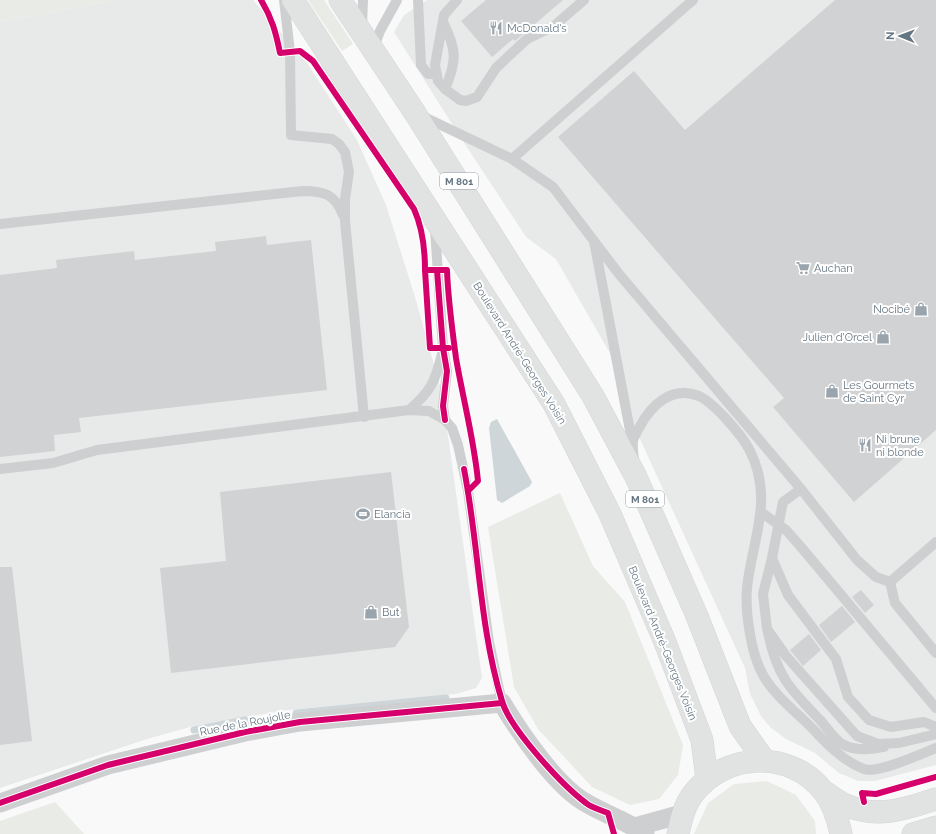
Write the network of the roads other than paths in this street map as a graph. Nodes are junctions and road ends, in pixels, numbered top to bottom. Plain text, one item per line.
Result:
1 (284, 0) edge
2 (293, 0) edge
3 (340, 0) edge
4 (363, 0) edge
5 (397, 0) edge
6 (418, 0) edge
7 (457, 0) edge
8 (584, 0) edge
9 (693, 0) edge
10 (443, 22) junction
11 (368, 42) junction
12 (436, 74) junction
13 (445, 89) junction
14 (415, 113) junction
15 (512, 159) junction
16 (436, 220) junction
17 (345, 221) junction
18 (0, 224) edge
19 (593, 238) junction
20 (443, 348) junction
21 (409, 410) junction
22 (364, 417) junction
23 (445, 420) junction
24 (632, 441) junction
25 (0, 469) edge
26 (636, 477) junction
27 (800, 489) junction
28 (761, 512) junction
29 (778, 526) junction
30 (936, 542) edge
31 (772, 558) junction
32 (890, 582) junction
33 (767, 629) junction
34 (936, 653) edge
35 (502, 703) junction
36 (936, 708) edge
37 (936, 727) edge
38 (936, 734) edge
39 (899, 743) junction
40 (936, 748) edge
41 (764, 760) junction
42 (706, 779) junction
43 (825, 792) junction
44 (936, 799) edge
45 (0, 803) edge
46 (680, 824) edge
47 (936, 827) edge
48 (640, 830) edge
49 (841, 834) edge
50 (914, 834) edge

1 - 17 lane
2 - 16 main road, Boulevard André-Georges Voisin
3 - 11 main road, M 801
4 - 11 lane
5 - 11 lane
6 - 12 lane
7 - 10 lane
8 - 13 lane
9 - 15 lane
10 - 12 lane
10 - 13 lane
11 - 14 main road, M 801
12 - 13 lane
14 - 15 lane
14 - 26 main road, M 801
15 - 19 lane
16 - 20 lane
16 - 42 main road, Boulevard André-Georges Voisin
17 - 18 lane
17 - 22 lane
19 - 24 lane
19 - 27 lane
20 - 21 lane
20 - 23 lane
21 - 22 lane
21 - 23 lane
22 - 25 lane
23 - 35 lane
24 - 26 lane
24 - 28 lane
26 - 41 main road, M 801
27 - 29 lane
27 - 32 lane
28 - 29 lane
28 - 40 lane
29 - 31 lane
29 - 36 lane
30 - 32 lane
31 - 33 lane
31 - 37 lane
32 - 34 lane
33 - 39 lane
33 - 39 lane
35 - 45 street, Rue de la Roujolle
35 - 48 street
38 - 39 lane
41 - 42 main road
41 - 43 main road
42 - 46 main road
43 - 44 main road
43 - 49 main road
46 - 48 street
47 - 50 main road

